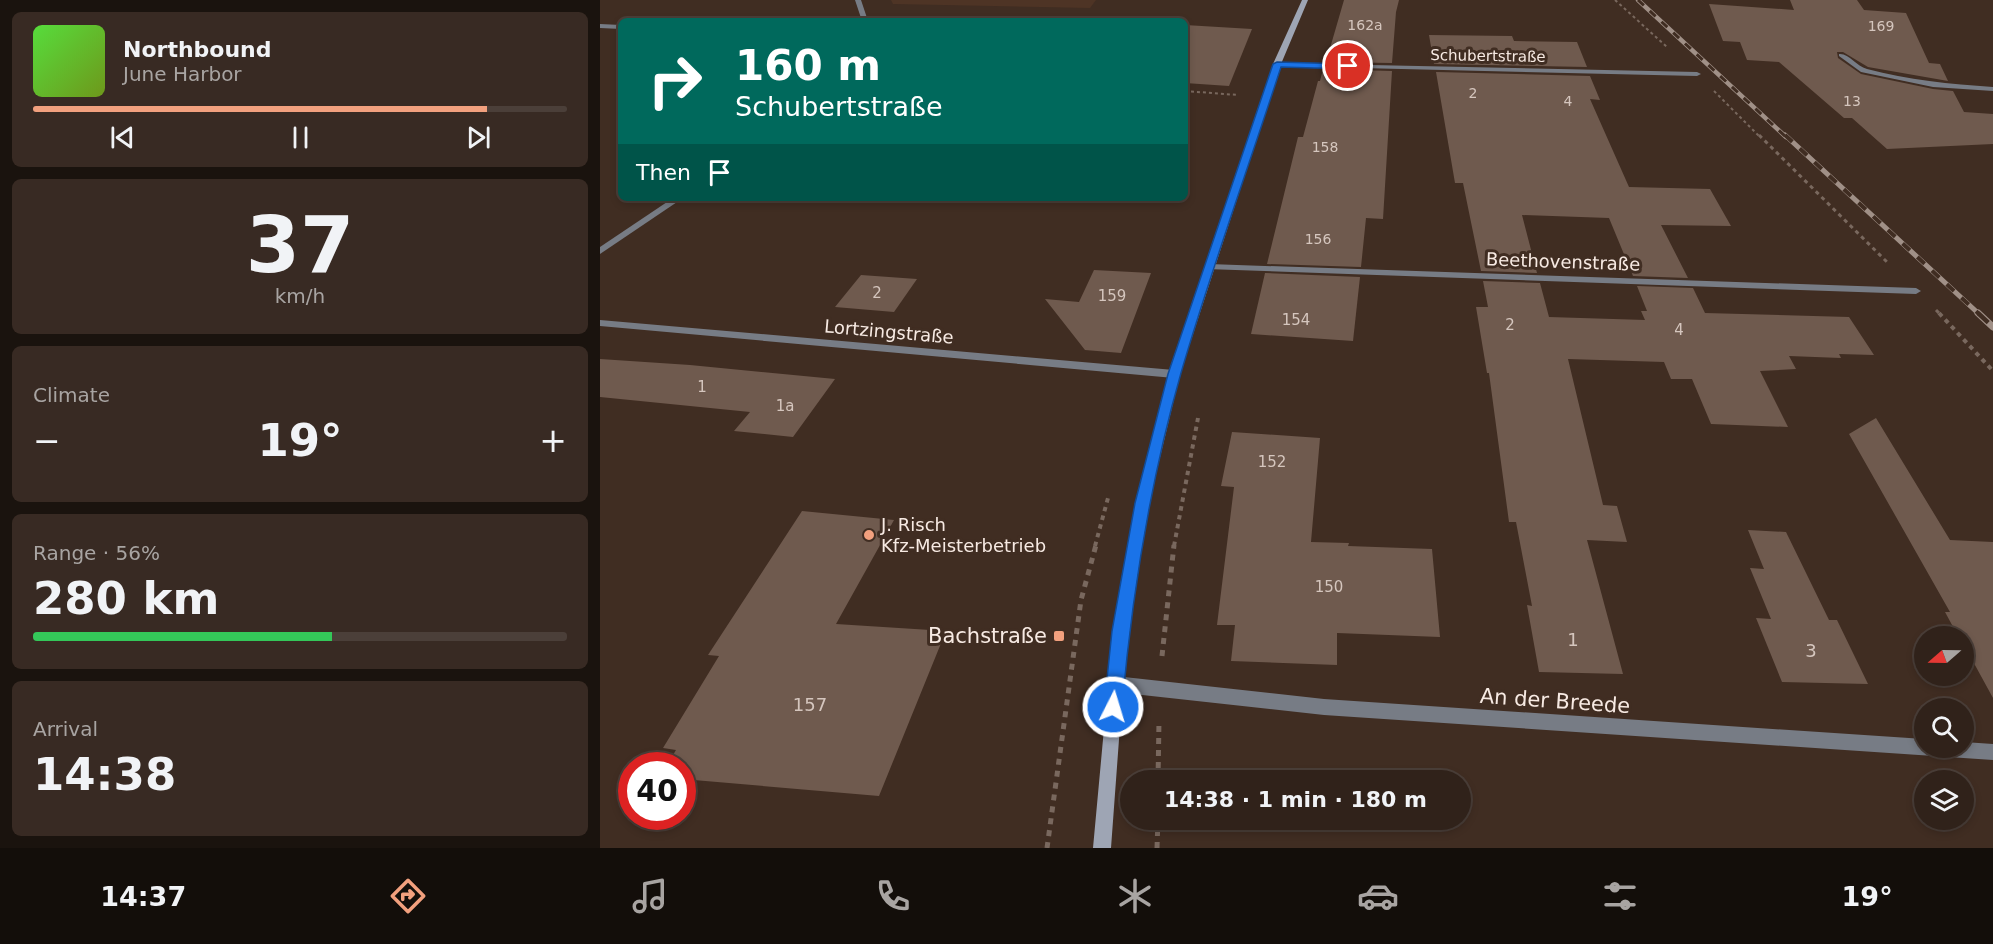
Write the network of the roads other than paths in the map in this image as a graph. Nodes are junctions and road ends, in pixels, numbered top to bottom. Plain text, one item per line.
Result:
1 (858, 0) edge
2 (1305, 0) edge
3 (864, 18) edge
4 (600, 26) edge
5 (618, 27) edge
6 (1841, 55) dead end
7 (1277, 64) junction
8 (1697, 74) road end
9 (1993, 90) edge
10 (675, 201) edge
11 (600, 251) edge
12 (1209, 267) junction
13 (1917, 291) road end
14 (600, 322) edge
15 (1174, 374) junction
16 (1115, 684) junction
17 (1993, 752) edge
18 (1101, 848) edge

1 - 3 street
2 - 7 street
4 - 5 street
6 - 9 street
7 - 8 street, Schubertstraße
7 - 12 street
10 - 11 street
12 - 13 street, Beethovenstraße
12 - 15 street
14 - 15 street, Lortzingstraße
15 - 16 street
16 - 17 street, An der Breede
16 - 18 street

